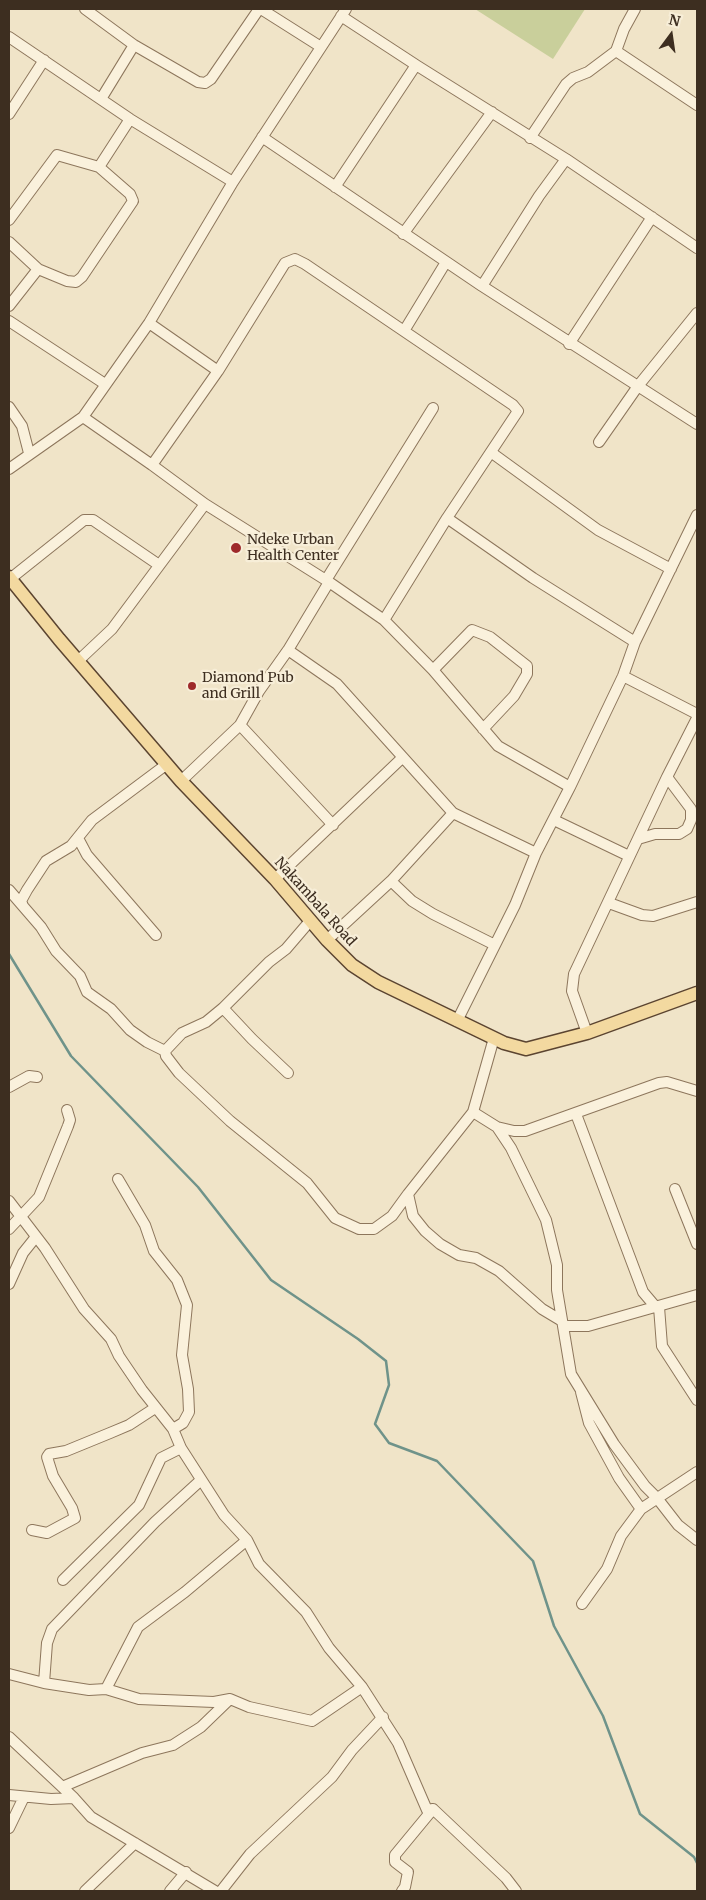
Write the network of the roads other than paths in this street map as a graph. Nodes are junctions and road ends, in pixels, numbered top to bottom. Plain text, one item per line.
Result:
1 (85, 9) edge
2 (260, 9) edge
3 (635, 9) edge
4 (344, 12) edge
5 (9, 37) edge
6 (134, 45) junction
7 (321, 47) junction
8 (616, 51) junction
9 (44, 60) junction
10 (416, 65) junction
11 (101, 99) junction
12 (697, 105) edge
13 (492, 112) junction
14 (9, 114) edge
15 (130, 119) junction
16 (262, 137) junction
17 (530, 138) junction
18 (566, 159) junction
19 (99, 167) junction
20 (233, 182) junction
21 (335, 186) junction
22 (652, 216) junction
23 (9, 220) edge
24 (403, 234) junction
25 (9, 242) edge
26 (697, 248) edge
27 (446, 262) junction
28 (38, 269) junction
29 (482, 286) junction
30 (9, 306) edge
31 (697, 313) edge
32 (9, 321) edge
33 (149, 323) junction
34 (404, 331) junction
35 (569, 344) junction
36 (218, 371) junction
37 (105, 384) junction
38 (638, 386) junction
39 (9, 406) edge
40 (433, 408) dead end
41 (83, 417) junction
42 (697, 424) edge
43 (599, 442) dead end
44 (29, 453) junction
45 (492, 453) junction
46 (152, 465) junction
47 (9, 469) edge
48 (205, 504) junction
49 (697, 515) edge
50 (447, 518) junction
51 (159, 565) junction
52 (672, 569) junction
53 (9, 578) edge
54 (328, 581) junction
55 (384, 620) junction
56 (634, 642) junction
57 (288, 650) junction
58 (78, 661) junction
59 (434, 670) junction
60 (623, 676) junction
61 (697, 714) edge
62 (697, 718) edge
63 (240, 725) junction
64 (483, 729) junction
65 (402, 758) junction
66 (166, 764) junction
67 (667, 776) junction
68 (181, 781) junction
69 (570, 787) junction
70 (453, 813) junction
71 (554, 820) junction
72 (333, 825) junction
73 (78, 838) junction
74 (638, 839) junction
75 (536, 853) junction
76 (629, 856) junction
77 (275, 879) junction
78 (391, 881) junction
79 (9, 890) edge
80 (609, 902) junction
81 (697, 902) edge
82 (23, 906) junction
83 (310, 921) junction
84 (156, 935) dead end
85 (327, 940) junction
86 (495, 945) junction
87 (697, 994) edge
88 (223, 1008) junction
89 (457, 1022) junction
90 (587, 1033) junction
91 (494, 1038) junction
92 (165, 1051) junction
93 (288, 1073) dead end
94 (37, 1077) dead end
95 (9, 1087) edge
96 (697, 1091) edge
97 (67, 1110) dead end
98 (473, 1112) junction
99 (576, 1114) junction
100 (497, 1127) junction
101 (118, 1179) dead end
102 (675, 1189) dead end
103 (408, 1194) junction
104 (9, 1201) edge
105 (21, 1218) junction
106 (9, 1229) edge
107 (35, 1238) junction
108 (697, 1244) edge
109 (9, 1284) edge
110 (697, 1295) edge
111 (657, 1306) junction
112 (562, 1324) junction
113 (580, 1389) junction
114 (697, 1400) edge
115 (155, 1408) junction
116 (173, 1429) junction
117 (181, 1448) junction
118 (697, 1472) edge
119 (201, 1480) junction
120 (657, 1498) junction
121 (641, 1509) junction
122 (32, 1530) dead end
123 (247, 1540) junction
124 (697, 1540) edge
125 (63, 1580) dead end
126 (582, 1604) dead end
127 (9, 1674) edge
128 (44, 1684) junction
129 (362, 1687) junction
130 (106, 1689) junction
131 (230, 1699) junction
132 (383, 1717) junction
133 (9, 1738) edge
134 (62, 1787) junction
135 (9, 1795) edge
136 (24, 1797) junction
137 (74, 1798) junction
138 (433, 1809) junction
139 (9, 1828) edge
140 (135, 1843) junction
141 (186, 1872) junction
142 (85, 1891) edge
143 (170, 1891) edge
144 (215, 1891) edge
145 (221, 1891) edge
146 (402, 1891) edge
147 (516, 1891) edge

1 - 6 street
2 - 6 street
2 - 7 street
3 - 8 street
4 - 7 street
4 - 10 street
5 - 9 street
6 - 11 street
7 - 16 street
8 - 12 street
8 - 17 street
9 - 11 street
9 - 14 street
10 - 13 street
10 - 21 street
11 - 15 street
13 - 17 street
13 - 24 street
15 - 19 street
15 - 20 street
16 - 20 street
16 - 21 street
17 - 18 street
18 - 22 street
18 - 29 street
19 - 23 street
19 - 28 street
20 - 33 street
21 - 24 street
22 - 26 street
22 - 35 street
24 - 27 street
25 - 28 street
27 - 29 street
27 - 34 street
28 - 30 street
29 - 35 street
31 - 38 street
32 - 37 street
33 - 36 street
33 - 37 street
34 - 36 street
34 - 45 street
35 - 38 street
36 - 46 street
37 - 41 street
38 - 42 street
38 - 43 street
39 - 44 street
40 - 54 street
41 - 44 street
41 - 46 street
44 - 47 street
45 - 50 street
45 - 52 street
46 - 48 street
48 - 51 street
48 - 54 street
49 - 52 street
50 - 55 street
50 - 56 street
51 - 53 street
51 - 58 street
52 - 56 street
53 - 58 main road, Nakambala Road
54 - 55 street
54 - 57 street
55 - 59 street
56 - 60 street
57 - 63 street
57 - 65 street
58 - 66 main road, Nakambala Road
59 - 64 street
59 - 64 street
60 - 61 street
60 - 69 street
62 - 67 street
63 - 68 street
63 - 72 street
64 - 69 street
65 - 70 street
65 - 72 street
66 - 68 main road, Nakambala Road
66 - 73 street
67 - 74 street
67 - 74 street
68 - 77 main road, Nakambala Road
69 - 71 street
70 - 75 street
70 - 78 street
71 - 75 street
71 - 76 street
72 - 77 street
73 - 82 street
73 - 84 street
74 - 76 street
75 - 86 street
76 - 80 street
77 - 83 main road, Nakambala Road
78 - 85 street
78 - 86 street
79 - 82 street
80 - 81 street
80 - 90 street
82 - 92 street
83 - 85 main road, Nakambala Road
83 - 88 street
85 - 89 main road, Nakambala Road
86 - 89 street
87 - 90 main road, Nakambala Road
88 - 92 street
88 - 93 street
89 - 91 main road, Nakambala Road
90 - 91 main road, Nakambala Road
91 - 98 street
92 - 103 street
94 - 95 street
96 - 99 street
97 - 105 street
98 - 100 street
98 - 103 street
99 - 100 street
99 - 111 street
100 - 112 street
101 - 116 street
102 - 108 street
103 - 112 street
104 - 105 street
105 - 106 street
105 - 107 street
107 - 109 street
107 - 115 street
110 - 111 street
111 - 112 street
111 - 114 street
112 - 113 street
113 - 120 street
113 - 121 street
115 - 116 street
115 - 122 street
116 - 117 street
117 - 119 street
117 - 125 street
118 - 120 street
119 - 123 street
119 - 128 street
120 - 121 street
120 - 124 street
121 - 126 street
123 - 129 street
123 - 130 street
127 - 128 street
128 - 130 street
129 - 131 street
129 - 132 street
130 - 131 street
131 - 134 street
132 - 138 street
132 - 145 street
133 - 134 street
134 - 137 street
135 - 136 street
136 - 137 street
136 - 139 street
137 - 140 street
138 - 146 street
138 - 147 street
140 - 141 street
140 - 142 street
141 - 143 street
141 - 144 street

